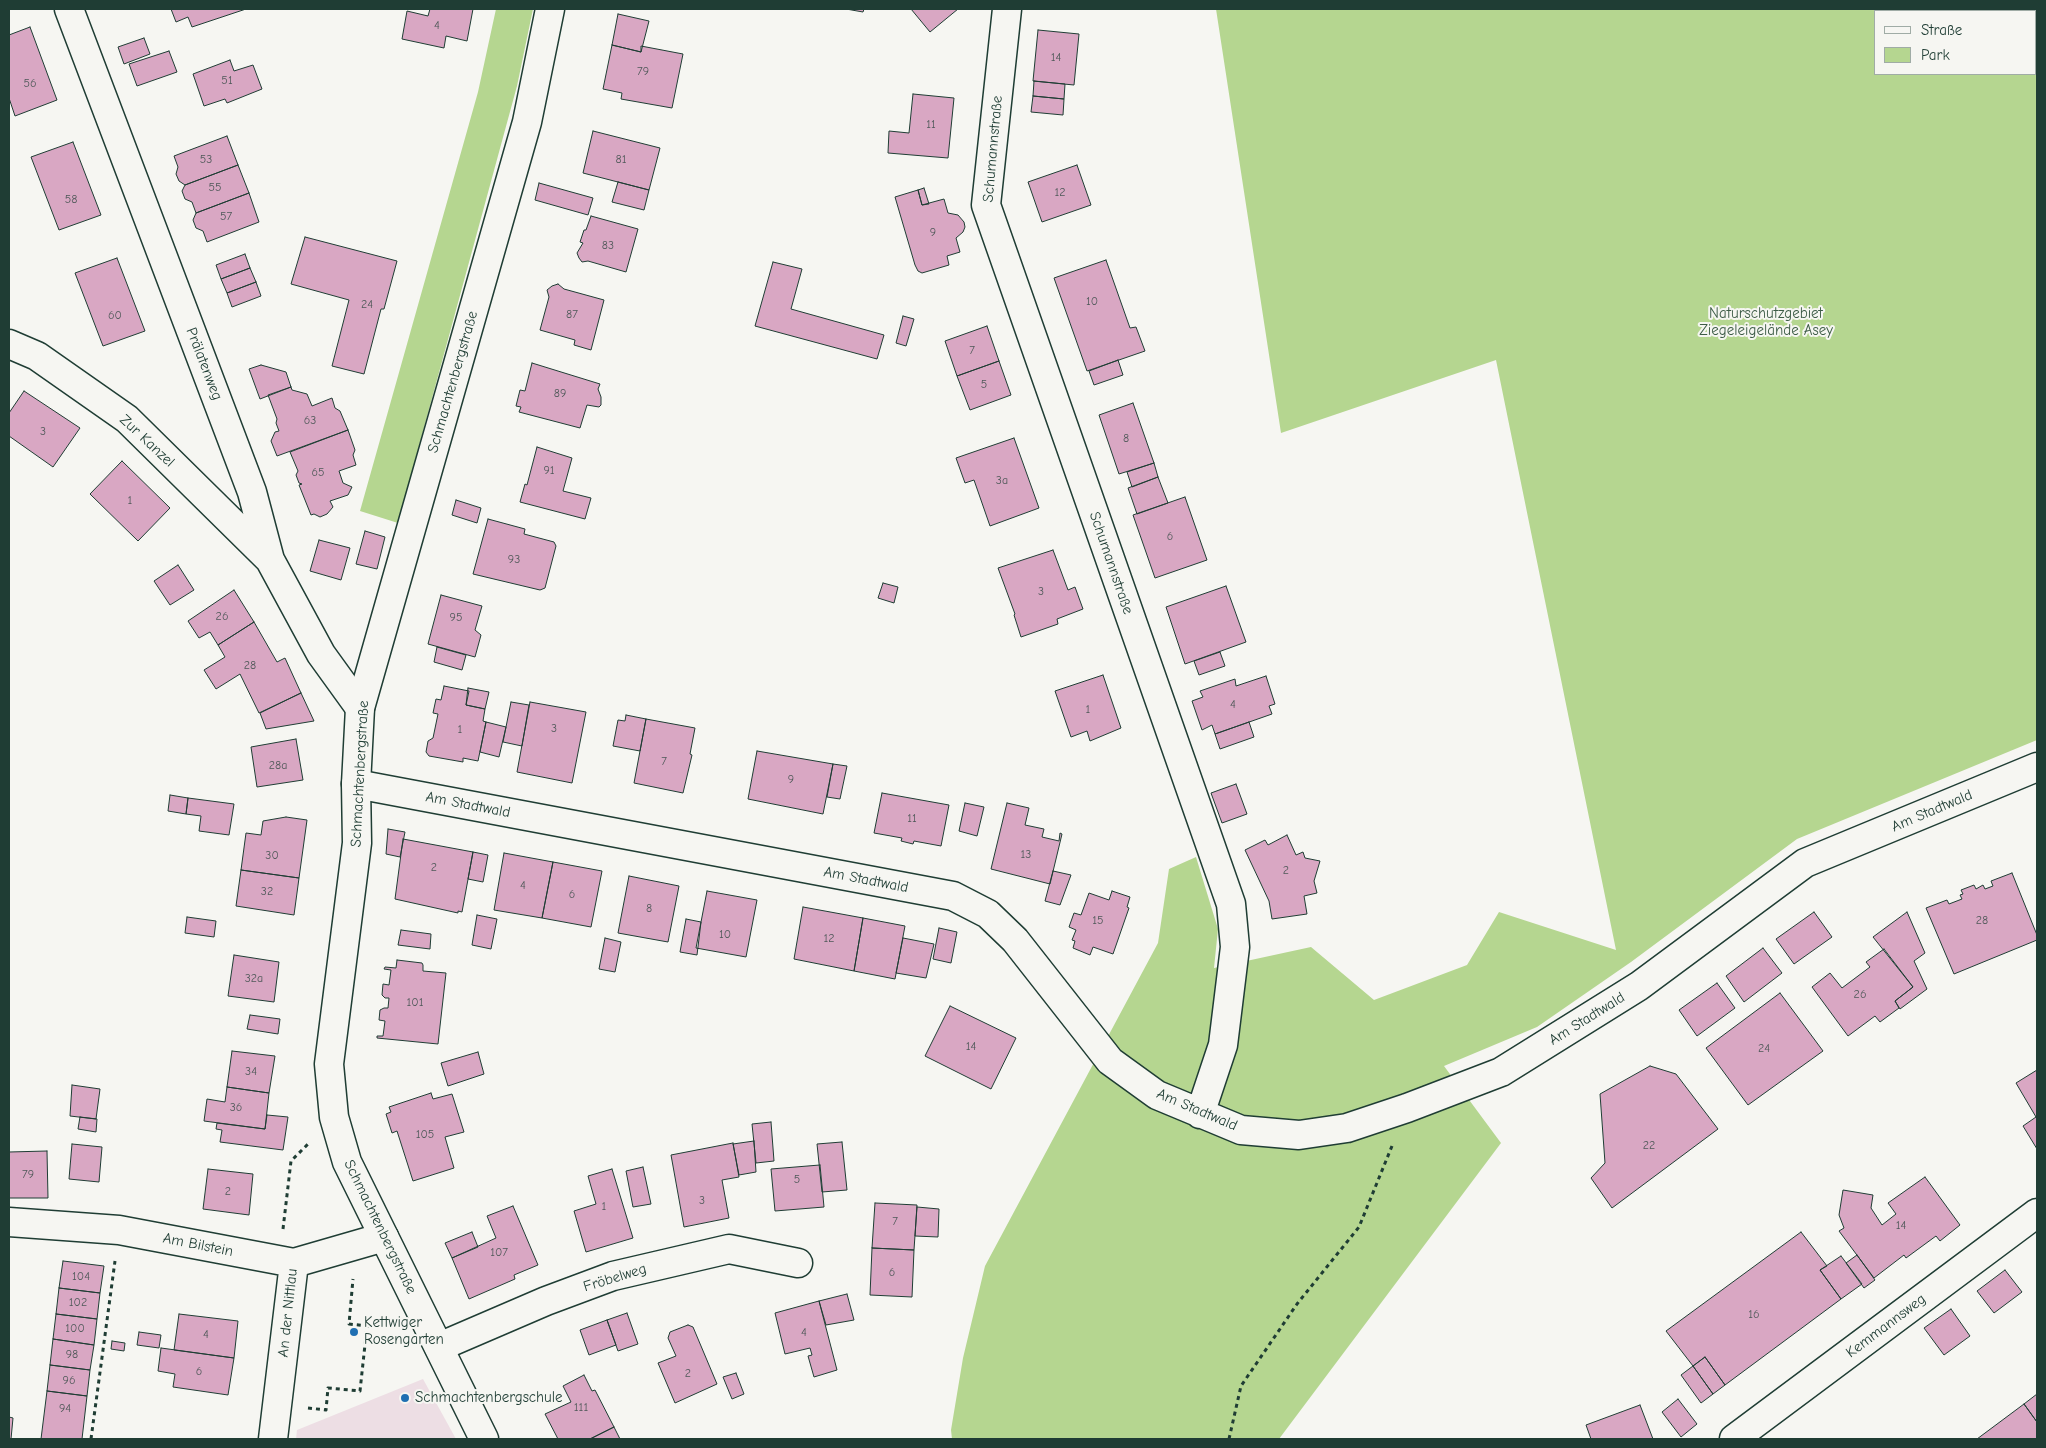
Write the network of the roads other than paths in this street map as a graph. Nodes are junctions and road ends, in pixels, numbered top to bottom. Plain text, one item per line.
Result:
1 (68, 9) edge
2 (550, 9) edge
3 (1007, 9) edge
4 (9, 344) edge
5 (270, 560) junction
6 (360, 708) junction
7 (2037, 767) edge
8 (356, 784) junction
9 (1200, 1114) junction
10 (2037, 1213) edge
11 (9, 1222) edge
12 (384, 1237) junction
13 (294, 1263) junction
14 (798, 1263) dead end
15 (439, 1347) junction
16 (273, 1439) edge
17 (484, 1439) edge
18 (1734, 1439) edge

1 - 5 street, Prälatenweg
2 - 6 street, Schmachtenbergstraße
3 - 9 street, Schumannstraße
4 - 5 street, Zur Kanzel
5 - 6 street, Prälatenweg
6 - 8 street, Schmachtenbergstraße
7 - 9 street, Am Stadtwald
8 - 9 street, Am Stadtwald
8 - 12 street, Schmachtenbergstraße
10 - 18 street, Kemmannsweg
11 - 13 street, Am Bilstein
12 - 13 street, Am Bilstein
12 - 15 street, Schmachtenbergstraße
13 - 16 street, An der Nittlau
14 - 15 street, Fröbelweg
15 - 17 street, Schmachtenbergstraße

